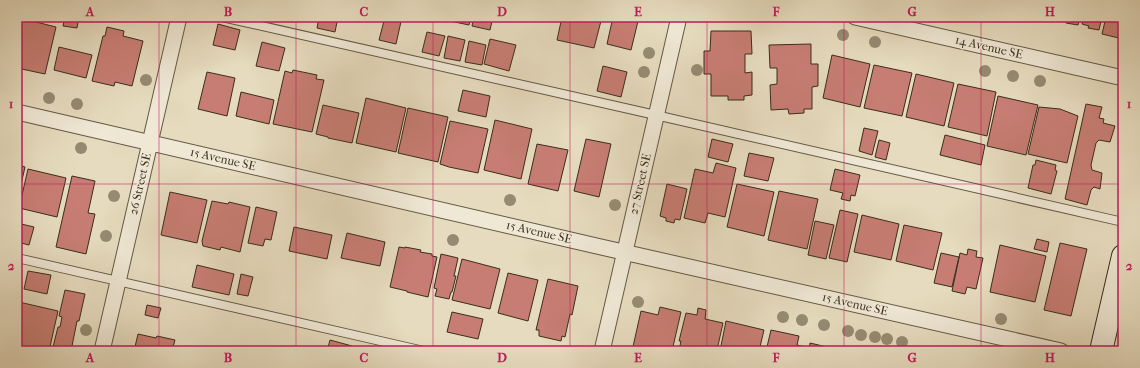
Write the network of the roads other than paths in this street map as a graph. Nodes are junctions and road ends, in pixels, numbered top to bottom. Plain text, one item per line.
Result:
1 (179, 17) edge
2 (222, 17) edge
3 (679, 17) edge
4 (856, 17) edge
5 (1123, 78) edge
6 (17, 112) edge
7 (656, 115) junction
8 (150, 142) junction
9 (1123, 222) edge
10 (624, 252) junction
11 (1123, 256) edge
12 (17, 258) edge
13 (118, 281) junction
14 (102, 351) edge
15 (424, 351) edge
16 (602, 351) edge
17 (1061, 351) edge
18 (1101, 351) edge

1 - 8 street, 26 Street SE
2 - 7 lane
3 - 7 street, 27 Street SE
4 - 5 street, 14 Avenue SE
6 - 8 street, 15 Avenue SE
7 - 9 lane
7 - 10 street, 27 Street SE
8 - 10 street, 15 Avenue SE
8 - 13 street, 26 Street SE
10 - 16 street, 27 Street SE
10 - 17 street, 15 Avenue SE
11 - 18 street
12 - 13 lane
13 - 14 street, 26 Street SE
13 - 15 lane

